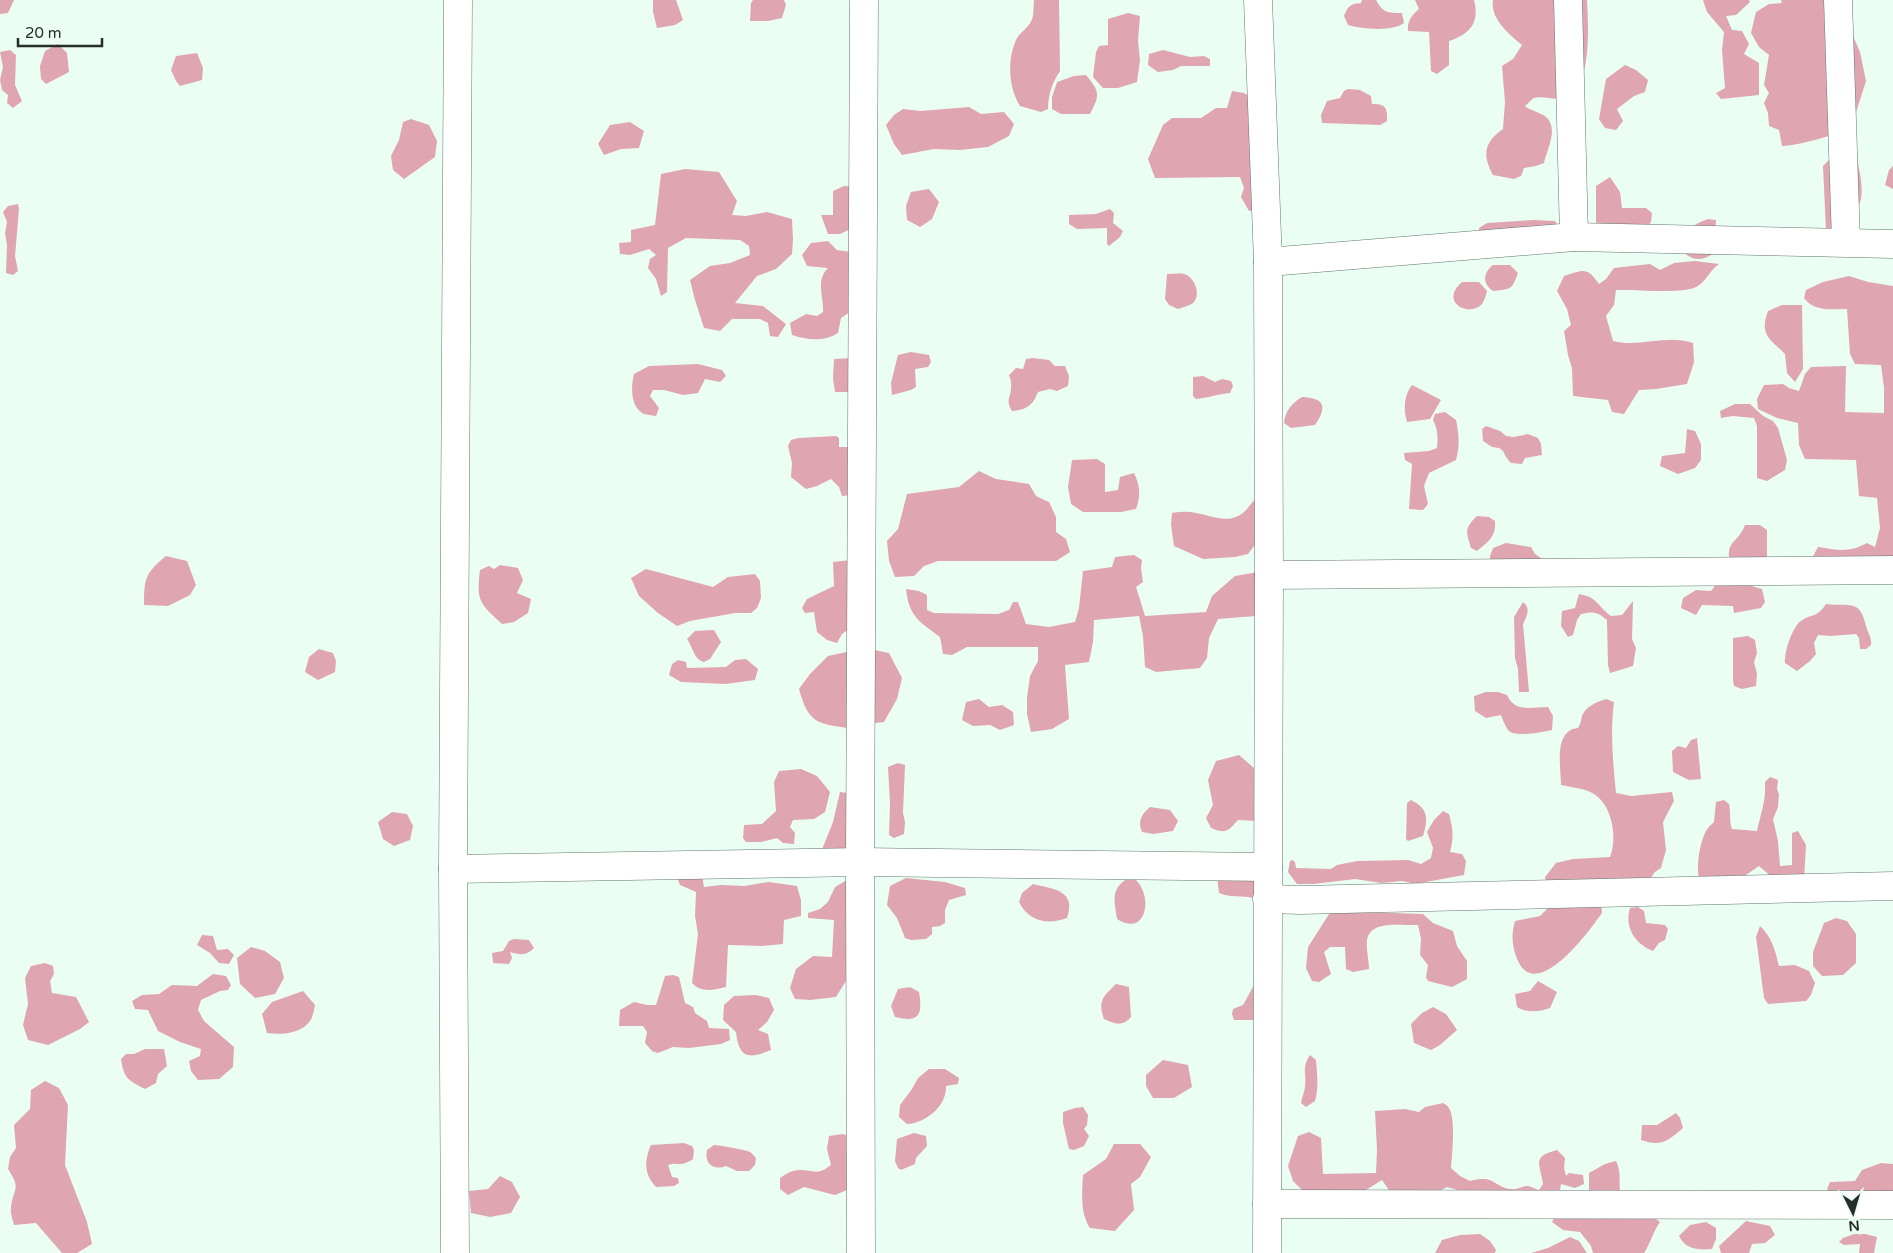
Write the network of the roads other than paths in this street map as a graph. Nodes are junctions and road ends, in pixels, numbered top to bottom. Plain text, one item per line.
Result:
1 (458, 0) edge
2 (864, 0) edge
3 (1258, 0) edge
4 (1568, 0) edge
5 (1838, 0) edge
6 (1574, 237) junction
7 (1846, 242) junction
8 (1893, 244) edge
9 (1268, 262) junction
10 (1893, 570) edge
11 (1269, 575) junction
12 (860, 862) junction
13 (1268, 867) junction
14 (453, 869) junction
15 (1893, 886) edge
16 (1268, 899) junction
17 (1267, 1204) junction
18 (1893, 1206) edge
19 (455, 1253) edge
20 (861, 1253) edge
21 (1267, 1253) edge

1 - 14 street
2 - 12 street
3 - 9 street
4 - 6 street
5 - 7 street
6 - 7 street
6 - 9 street
7 - 8 street
9 - 11 street
10 - 11 street
11 - 13 street
12 - 13 street
12 - 14 street
12 - 20 street
13 - 16 street
14 - 19 street
15 - 16 street
16 - 17 street
17 - 18 street
17 - 21 street

